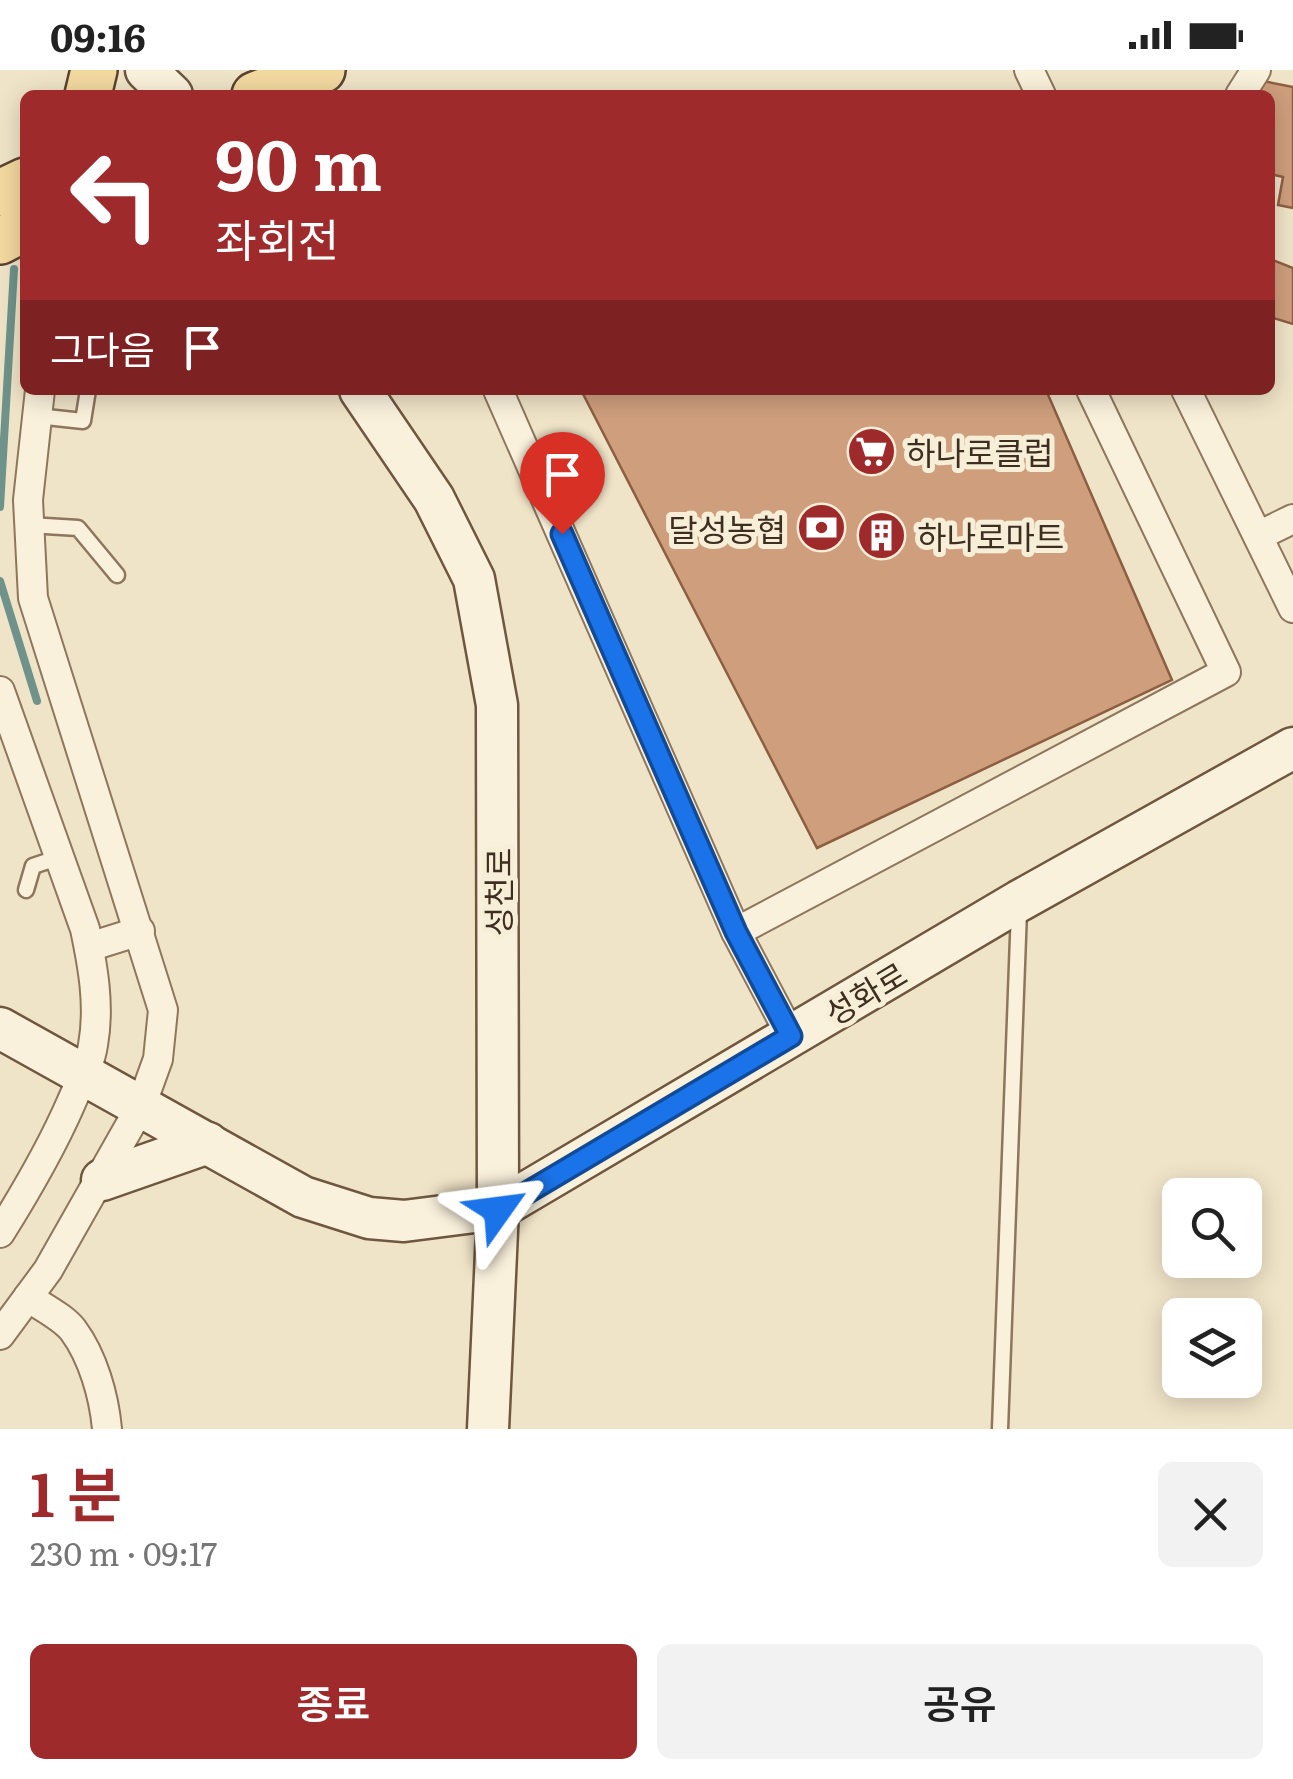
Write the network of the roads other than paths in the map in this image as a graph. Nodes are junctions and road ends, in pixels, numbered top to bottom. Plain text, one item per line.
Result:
1 (146, 70) edge
2 (322, 70) edge
3 (167, 90) edge
4 (268, 90) edge
5 (87, 395) edge
6 (363, 395) edge
7 (500, 395) edge
8 (1093, 395) edge
9 (1188, 395) edge
10 (39, 403) edge
11 (1293, 519) edge
12 (29, 525) junction
13 (1258, 536) junction
14 (117, 575) dead end
15 (1293, 608) edge
16 (0, 691) edge
17 (1293, 748) edge
18 (61, 856) junction
19 (26, 890) dead end
20 (1019, 901) junction
21 (140, 931) junction
22 (736, 932) junction
23 (89, 947) junction
24 (0, 1028) edge
25 (791, 1036) junction
26 (84, 1074) junction
27 (141, 1106) junction
28 (208, 1144) junction
29 (102, 1180) junction
30 (498, 1210) junction
31 (0, 1233) edge
32 (28, 1297) junction
33 (0, 1335) edge
34 (106, 1429) edge
35 (488, 1429) edge
36 (1000, 1429) edge

1 - 3 main road
2 - 4 main road
5 - 10 lane
6 - 30 main road, 성천로
7 - 22 street
8 - 22 street
9 - 13 street
10 - 12 street
11 - 13 street
12 - 14 lane
12 - 21 street
13 - 15 street
16 - 18 street
17 - 20 main road, 성화로
18 - 19 lane
18 - 23 street
20 - 25 main road, 성화로
20 - 36 lane
21 - 23 street
21 - 27 street
22 - 25 street
23 - 26 street
24 - 26 main road, 성화로
25 - 30 main road, 성화로
26 - 27 main road, 성화로
26 - 31 street
27 - 28 main road, 성화로
27 - 29 street
28 - 29 main road
28 - 30 main road, 성화로
29 - 32 street
30 - 35 main road, 성천로
32 - 33 street
32 - 34 street

